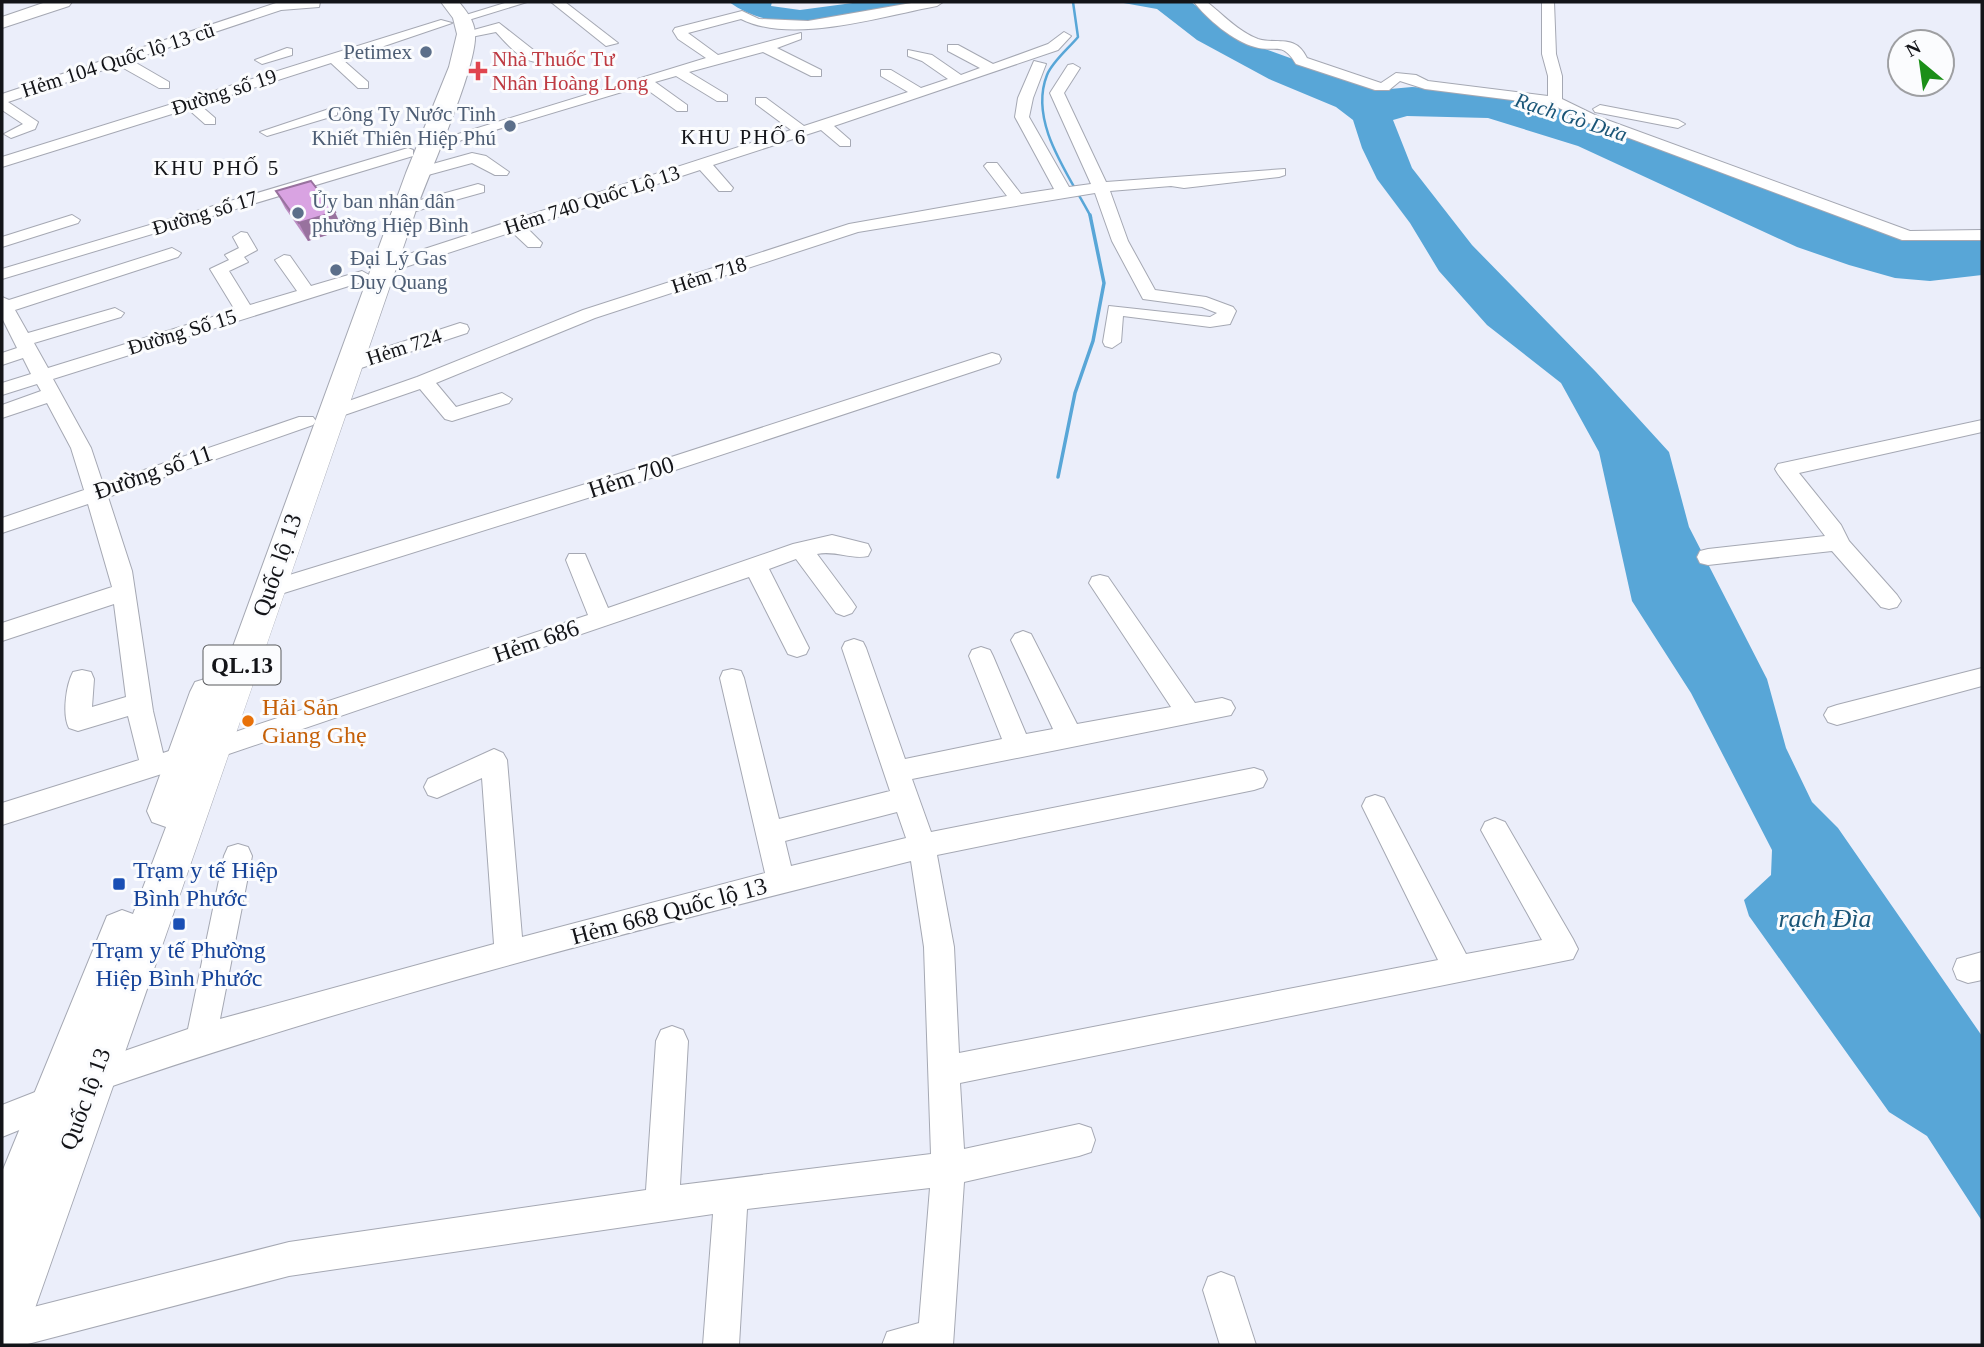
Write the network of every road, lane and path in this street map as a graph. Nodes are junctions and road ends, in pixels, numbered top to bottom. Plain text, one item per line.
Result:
1 (43, 2) edge
2 (52, 2) edge
3 (63, 2) edge
4 (521, 2) edge
5 (559, 2) edge
6 (937, 2) edge
7 (1199, 2) edge
8 (1548, 2) edge
9 (315, 4) dead end
10 (7, 11) edge
11 (451, 16) edge
12 (383, 24) dead end
13 (796, 36) dead end
14 (1064, 36) dead end
15 (402, 37) junction
16 (181, 39) junction
17 (611, 43) dead end
18 (764, 47) junction
19 (953, 48) dead end
20 (196, 49) dead end
21 (287, 52) dead end
22 (913, 53) dead end
23 (333, 58) junction
24 (1039, 58) junction
25 (118, 59) junction
26 (536, 59) dead end
27 (716, 60) junction
28 (1073, 68) dead end
29 (992, 69) junction
30 (287, 72) junction
31 (679, 72) junction
32 (816, 73) dead end
33 (886, 73) dead end
34 (958, 79) junction
35 (645, 82) junction
36 (164, 85) dead end
37 (363, 85) dead end
38 (918, 92) junction
39 (722, 98) dead end
40 (2, 101) edge
41 (761, 101) dead end
42 (190, 103) junction
43 (1562, 103) junction
44 (682, 108) dead end
45 (332, 112) dead end
46 (158, 113) junction
47 (210, 121) dead end
48 (822, 123) junction
49 (1678, 124) dead end
50 (173, 125) dead end
51 (800, 130) junction
52 (267, 132) dead end
53 (10, 134) dead end
54 (845, 144) dead end
55 (417, 157) junction
56 (2, 162) edge
57 (703, 163) junction
58 (992, 166) dead end
59 (501, 172) dead end
60 (1279, 172) dead end
61 (1101, 187) junction
62 (725, 188) dead end
63 (478, 189) dead end
64 (1063, 198) junction
65 (1017, 199) junction
66 (405, 209) junction
67 (72, 220) dead end
68 (514, 225) junction
69 (1982, 235) edge
70 (241, 237) dead end
71 (2, 242) edge
72 (534, 243) dead end
73 (172, 253) dead end
74 (284, 260) dead end
75 (373, 272) junction
76 (2, 274) edge
77 (307, 293) junction
78 (3, 304) edge
79 (245, 312) junction
80 (115, 313) dead end
81 (460, 329) dead end
82 (18, 338) edge
83 (1112, 342) dead end
84 (2, 359) edge
85 (992, 359) dead end
86 (348, 366) junction
87 (424, 381) junction
88 (47, 385) junction
89 (2, 389) edge
90 (502, 399) dead end
91 (2, 412) edge
92 (318, 418) junction
93 (1982, 426) edge
94 (95, 492) junction
95 (2, 526) edge
96 (1840, 545) junction
97 (801, 549) junction
98 (860, 550) dead end
99 (1708, 557) dead end
100 (577, 560) dead end
101 (755, 565) junction
102 (1100, 583) dead end
103 (268, 590) junction
104 (123, 592) junction
105 (1889, 601) dead end
106 (844, 607) dead end
107 (601, 619) junction
108 (2, 632) edge
109 (1023, 640) dead end
110 (797, 648) dead end
111 (854, 648) dead end
112 (981, 656) dead end
113 (1982, 677) edge
114 (732, 678) dead end
115 (82, 679) dead end
116 (138, 703) junction
117 (1222, 708) dead end
118 (1188, 713) junction
119 (1837, 715) dead end
120 (1068, 736) junction
121 (1018, 746) junction
122 (183, 757) junction
123 (896, 772) junction
124 (1254, 779) dead end
125 (437, 787) dead end
126 (905, 798) junction
127 (1376, 806) dead end
128 (2, 814) edge
129 (1495, 830) dead end
130 (769, 833) junction
131 (922, 846) junction
132 (238, 856) dead end
133 (781, 881) junction
134 (509, 954) junction
135 (1457, 968) junction
136 (201, 1040) junction
137 (672, 1041) dead end
138 (944, 1071) junction
139 (92, 1077) junction
140 (52, 1101) junction
141 (2, 1121) edge
142 (1079, 1140) dead end
143 (948, 1169) junction
144 (731, 1194) junction
145 (662, 1204) junction
146 (2, 1231) edge
147 (1221, 1290) dead end
148 (2, 1331) edge
149 (935, 1341) edge
150 (721, 1345) edge
151 (900, 1345) edge
152 (1238, 1345) edge

1 - 10 highway
2 - 10 highway
3 - 10 highway
4 - 11 street
5 - 17 street
6 - 27 street
7 - 43 street
8 - 43 street
9 - 16 street, Hẻm 104 Quốc lộ 13 cũ
11 - 15 street, Đường số 19
11 - 26 street
11 - 55 highway, Quốc lộ 13 / QL.13
12 - 15 street
13 - 18 street, Đường số 17
14 - 24 street, Hẻm 740 Quốc Lộ 13
15 - 23 street, Đường số 19
16 - 20 street
16 - 25 street, Hẻm 104 Quốc lộ 13 cũ
18 - 27 street, Đường số 17
18 - 32 street
19 - 29 street
21 - 30 street
22 - 34 street
23 - 30 street, Đường số 19
23 - 37 street
24 - 29 street, Hẻm 740 Quốc Lộ 13
24 - 64 street
25 - 36 street
25 - 40 street, Hẻm 104 Quốc lộ 13 cũ
27 - 31 street, Đường số 17
28 - 61 street
29 - 34 street, Hẻm 740 Quốc Lộ 13
30 - 42 street, Đường số 19
31 - 35 street, Đường số 17
31 - 39 street
33 - 38 street
34 - 38 street, Hẻm 740 Quốc Lộ 13
35 - 44 street
35 - 55 street, Đường số 17
38 - 48 street, Hẻm 740 Quốc Lộ 13
40 - 53 street
41 - 51 street
42 - 46 street, Đường số 19
42 - 47 street
43 - 49 street
43 - 69 street
45 - 52 street
46 - 50 street
46 - 56 street, Đường số 19
48 - 51 street, Hẻm 740 Quốc Lộ 13
48 - 54 street
51 - 57 street, Hẻm 740 Quốc Lộ 13
55 - 59 street
55 - 66 highway, Quốc lộ 13 / QL.13
55 - 75 highway, Quốc lộ 13 / QL.13
55 - 76 street, Đường số 17
57 - 62 street
57 - 68 street, Hẻm 740 Quốc Lộ 13
58 - 65 street
60 - 61 street, Hẻm 718
61 - 64 street, Hẻm 718
61 - 83 street
63 - 66 street
64 - 65 street, Hẻm 718
65 - 87 street, Hẻm 718
66 - 75 highway, Quốc lộ 13 / QL.13
67 - 71 street
68 - 72 street
68 - 75 street, Hẻm 740 Quốc Lộ 13
70 - 79 street
73 - 78 street, Đường số 17
74 - 77 street
75 - 77 street, Đường Số 15
75 - 86 highway, Quốc lộ 13 / QL.13
75 - 92 highway, Quốc lộ 13 / QL.13
77 - 79 street, Đường Số 15
78 - 82 street
79 - 88 street, Đường Số 15
80 - 82 street
81 - 86 street, Hẻm 724
82 - 84 street
82 - 88 street
85 - 103 street, Hẻm 700
86 - 92 highway, Quốc lộ 13 / QL.13
87 - 90 street
87 - 92 street, Hẻm 718
88 - 89 street, Đường Số 15
88 - 91 street
88 - 94 street
92 - 94 street, Đường số 11
92 - 103 highway, Quốc lộ 13 / QL.13
92 - 122 highway, Quốc lộ 13 / QL.13
93 - 96 street
94 - 95 street, Đường số 11
94 - 104 street
96 - 99 street
96 - 105 street
97 - 98 street, Hẻm 686
97 - 101 street, Hẻm 686
97 - 106 street
100 - 107 street
101 - 107 street, Hẻm 686
101 - 110 street
102 - 118 street
103 - 122 highway, Quốc lộ 13 / QL.13
104 - 108 street
104 - 116 street
107 - 122 street, Hẻm 686
109 - 120 street
111 - 123 street
112 - 121 street
113 - 119 street
114 - 130 street
115 - 116 street
116 - 122 street
117 - 118 street
118 - 120 street
120 - 121 street
121 - 123 street
122 - 128 street, Hẻm 686
122 - 139 highway, Quốc lộ 13 / QL.13
122 - 140 highway, Quốc lộ 13 / QL.13
123 - 126 street
124 - 131 street, Hẻm 668 Quốc lộ 13
125 - 134 street
126 - 130 street
126 - 131 street
127 - 135 street
129 - 135 street
130 - 133 street
131 - 133 street, Hẻm 668 Quốc lộ 13
131 - 138 street
132 - 136 street
133 - 134 street, Hẻm 668 Quốc lộ 13
134 - 136 street, Hẻm 668 Quốc lộ 13
135 - 138 street
136 - 139 street, Hẻm 668 Quốc lộ 13
137 - 145 street
138 - 143 street
139 - 148 highway, Quốc lộ 13 / QL.13
140 - 141 street
140 - 146 highway, Quốc lộ 13 / QL.13
142 - 143 street
143 - 144 street
143 - 149 street
144 - 145 street
144 - 150 street
145 - 148 street
147 - 152 street
149 - 151 street

